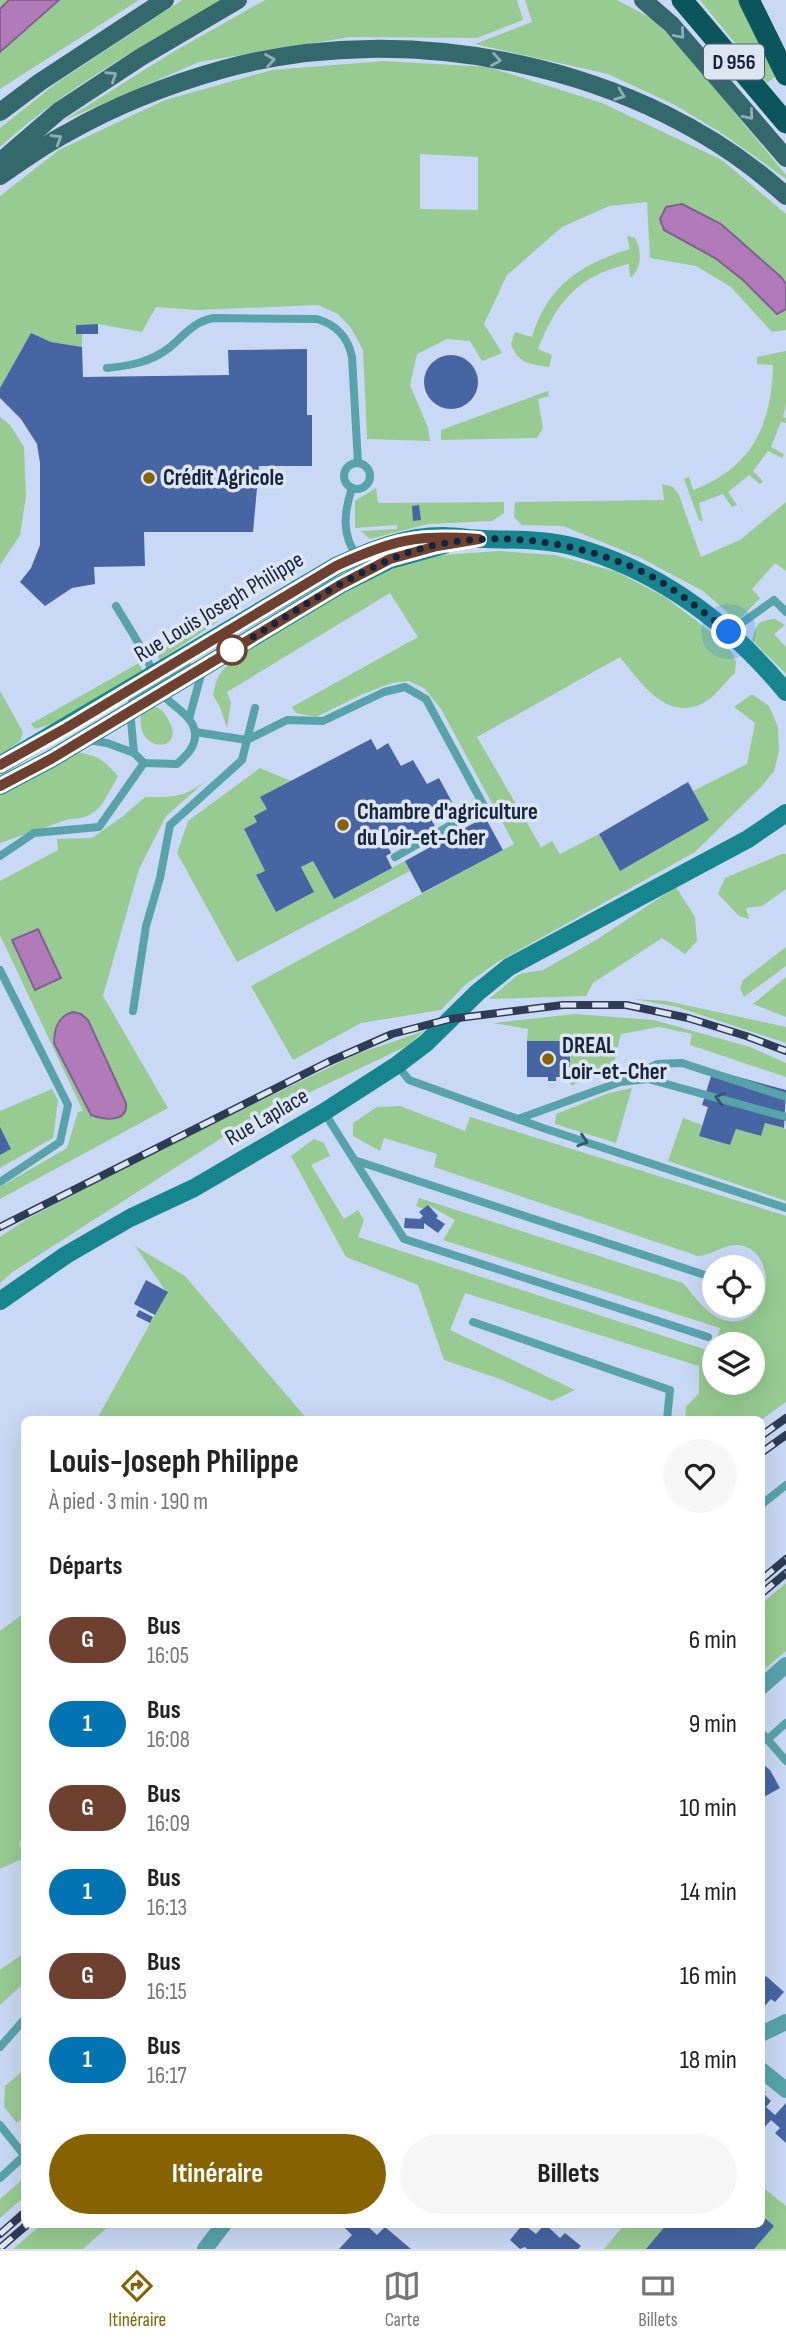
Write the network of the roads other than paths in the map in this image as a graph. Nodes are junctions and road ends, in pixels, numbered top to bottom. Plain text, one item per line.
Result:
1 (165, 0) edge
2 (238, 0) edge
3 (643, 0) edge
4 (682, 0) edge
5 (749, 0) edge
6 (786, 75) edge
7 (0, 112) edge
8 (786, 124) edge
9 (786, 158) edge
10 (0, 162) edge
11 (0, 176) edge
12 (786, 196) edge
13 (107, 368) dead end
14 (358, 463) junction
15 (352, 488) junction
16 (479, 539) junction
17 (357, 556) junction
18 (385, 562) junction
19 (116, 606) dead end
20 (786, 612) edge
21 (729, 632) junction
22 (249, 640) junction
23 (204, 667) junction
24 (158, 683) junction
25 (786, 692) edge
26 (255, 708) dead end
27 (130, 710) junction
28 (189, 719) junction
29 (195, 732) junction
30 (82, 739) junction
31 (247, 740) junction
32 (134, 753) junction
33 (144, 763) junction
34 (0, 765) edge
35 (0, 786) edge
36 (786, 813) edge
37 (786, 826) edge
38 (748, 839) junction
39 (0, 856) edge
40 (396, 857) dead end
41 (0, 970) edge
42 (133, 1011) dead end
43 (397, 1065) junction
44 (620, 1082) junction
45 (786, 1097) edge
46 (324, 1112) junction
47 (786, 1116) edge
48 (518, 1119) junction
49 (357, 1161) junction
50 (0, 1182) edge
51 (786, 1208) edge
52 (702, 1274) edge
53 (0, 1301) edge
54 (473, 1322) dead end
55 (702, 1335) edge
56 (667, 1416) edge
57 (786, 1485) edge
58 (765, 1502) edge
59 (786, 1665) edge
60 (765, 1683) edge
61 (786, 1723) edge
62 (765, 1735) edge
63 (765, 1737) edge
64 (786, 1761) edge
65 (786, 2022) edge
66 (21, 2023) edge
67 (765, 2032) edge
68 (0, 2047) edge
69 (765, 2073) edge
70 (786, 2090) edge
71 (0, 2124) edge
72 (21, 2151) edge
73 (21, 2158) edge
74 (0, 2178) edge
75 (221, 2228) edge
76 (205, 2249) edge

1 - 7 main road
10 -> 2 main road
3 -> 9 main road, D 956
4 - 8 highway, D 956
5 - 6 highway, D 956
11 -> 12 main road
13 - 14 lane
14 - 15 lane
14 - 15 lane
15 - 17 lane
16 - 17 main road, Rue Louis Joseph Philippe
16 - 18 main road, Rue Louis Joseph Philippe
16 - 21 main road, Rue Louis Joseph Philippe
17 - 18 lane
17 - 22 lane
17 - 24 main road, Rue Louis Joseph Philippe
18 - 22 main road, Rue Louis Joseph Philippe
19 - 24 lane
20 - 21 lane
21 - 25 main road, Rue Louis Joseph Philippe
22 - 23 main road, Rue Louis Joseph Philippe
23 - 24 main road, Rue Louis Joseph Philippe
23 - 28 lane
24 - 27 main road, Rue Louis Joseph Philippe
24 - 28 lane
24 - 34 main road, Rue Louis Joseph Philippe
26 - 31 lane
27 - 30 main road, Rue Louis Joseph Philippe
27 - 32 lane
28 - 29 lane
29 - 31 lane
29 - 33 lane
30 - 32 lane
30 - 35 main road, Rue Louis Joseph Philippe
31 - 40 lane
31 - 42 lane
32 - 33 lane
33 - 39 lane
36 - 38 main road
37 - 38 main road
38 - 43 main road, Rue Laplace
41 - 50 lane
43 - 46 main road, Rue Laplace
43 - 48 lane
44 - 45 lane
47 -> 44 lane
44 - 48 lane
46 - 49 lane
46 - 53 main road, Rue Laplace
48 -> 51 lane
49 - 52 lane
49 - 55 lane
54 - 56 lane
57 - 58 lane
59 - 60 street
61 - 62 lane
63 - 64 lane
65 - 67 street
66 - 68 lane
69 - 70 street
71 - 72 lane
73 - 74 lane
75 - 76 street

